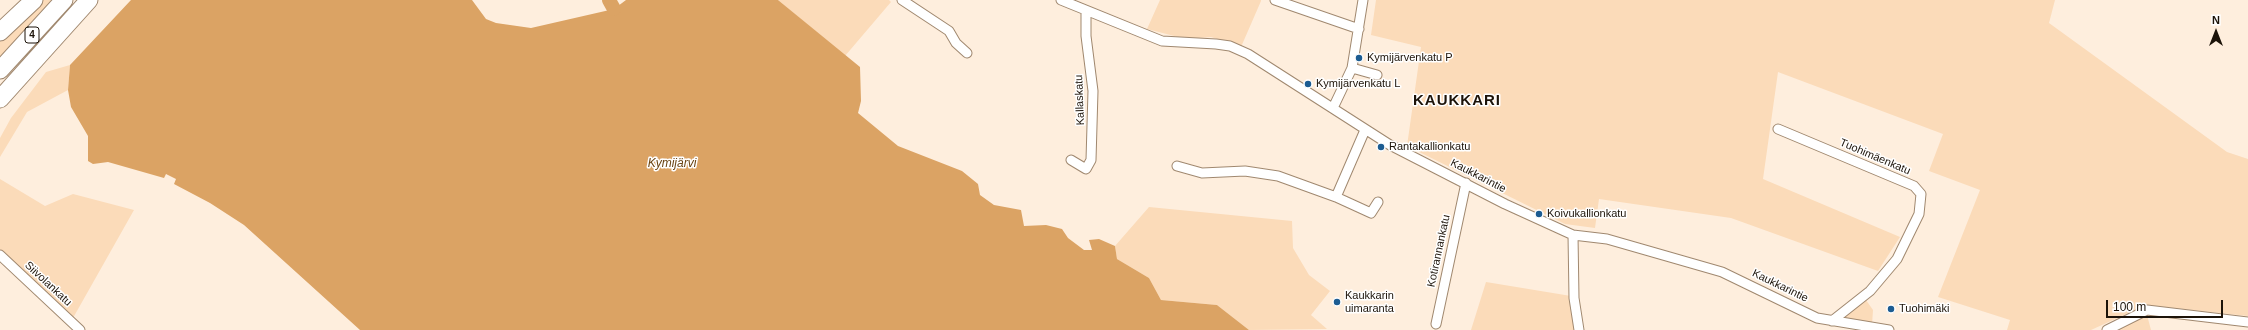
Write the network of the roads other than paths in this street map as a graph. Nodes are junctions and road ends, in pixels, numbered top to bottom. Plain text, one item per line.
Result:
1 (34, 0) edge
2 (64, 0) edge
3 (90, 0) edge
4 (902, 0) edge
5 (1061, 0) edge
6 (1274, 0) edge
7 (1363, 0) edge
8 (1086, 11) junction
9 (1359, 29) junction
10 (0, 32) edge
11 (967, 53) dead end
12 (1352, 68) junction
13 (0, 70) edge
14 (1377, 75) dead end
15 (0, 99) edge
16 (1332, 108) junction
17 (1778, 129) dead end
18 (1365, 130) junction
19 (1072, 160) dead end
20 (1177, 166) dead end
21 (1466, 183) junction
22 (1336, 197) junction
23 (1378, 202) dead end
24 (1573, 235) junction
25 (0, 255) edge
26 (1832, 321) junction
27 (2248, 322) edge
28 (1436, 324) dead end
29 (80, 330) edge
30 (1579, 330) edge
31 (1838, 330) edge
32 (1889, 330) edge
33 (2107, 330) edge

1 - 10 highway
2 - 13 highway, 4
3 - 15 highway, 4
4 - 11 street
5 - 8 street, Kaukkarintie
6 - 9 street
7 - 9 street
8 - 16 street, Kaukkarintie
8 - 19 street, Kallaskatu
9 - 12 street
12 - 14 street
12 - 16 street
16 - 18 street, Kaukkarintie
17 - 26 street, Tuohimäenkatu
18 - 21 street, Kaukkarintie
18 - 22 street
20 - 22 street
21 - 24 street, Kaukkarintie
21 - 28 street, Kotirannankatu
22 - 23 street
24 - 26 street, Kaukkarintie
24 - 30 street
25 - 29 street, Siivolankatu
26 - 31 street
26 - 32 street, Kaukkarintie
27 - 33 street

